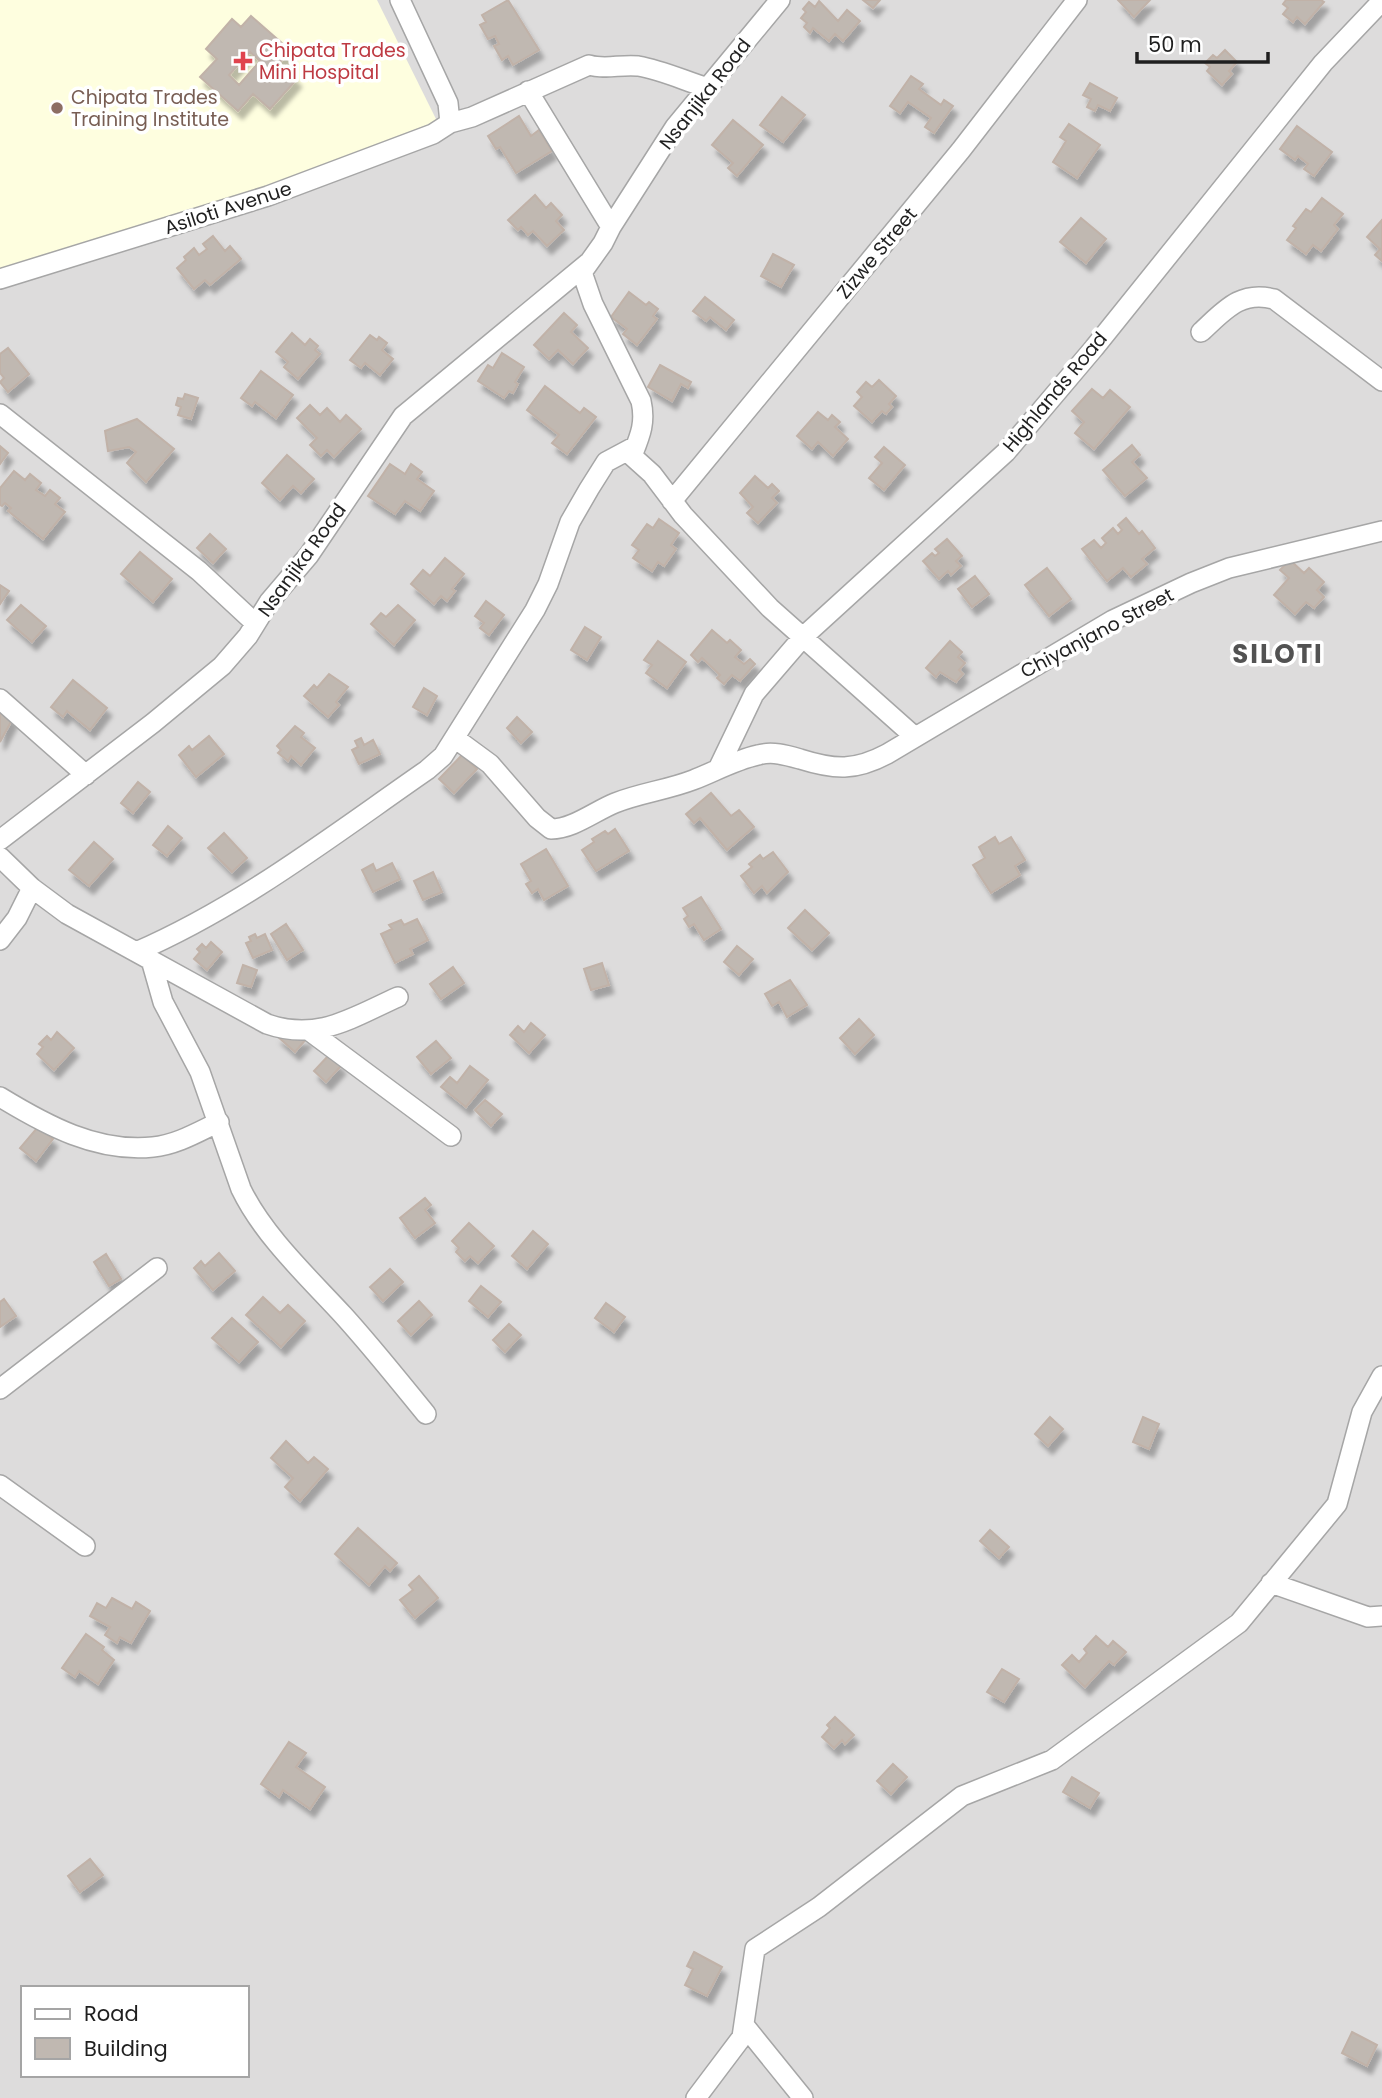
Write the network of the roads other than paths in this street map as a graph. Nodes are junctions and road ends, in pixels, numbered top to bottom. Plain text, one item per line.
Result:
1 (400, 0) edge
2 (780, 0) edge
3 (1077, 0) edge
4 (1382, 1) edge
5 (708, 88) junction
6 (528, 91) junction
7 (450, 122) junction
8 (611, 227) junction
9 (588, 263) junction
10 (0, 279) edge
11 (1201, 332) dead end
12 (1382, 381) edge
13 (0, 414) edge
14 (636, 446) junction
15 (672, 501) junction
16 (1382, 531) edge
17 (254, 623) junction
18 (803, 637) junction
19 (0, 699) edge
20 (915, 737) junction
21 (456, 739) junction
22 (718, 769) junction
23 (86, 775) junction
24 (0, 840) edge
25 (0, 857) edge
26 (32, 888) junction
27 (0, 940) edge
28 (143, 956) junction
29 (398, 997) dead end
30 (311, 1031) junction
31 (0, 1097) edge
32 (219, 1122) junction
33 (451, 1136) dead end
34 (157, 1268) dead end
35 (1382, 1376) edge
36 (0, 1389) edge
37 (426, 1414) dead end
38 (0, 1485) edge
39 (85, 1546) dead end
40 (1271, 1583) junction
41 (1382, 1616) edge
42 (744, 2025) junction
43 (696, 2098) edge
44 (803, 2098) edge

1 - 7 street
2 - 5 street, Nsanjika Road
3 - 15 street, Zizwe Street
4 - 18 street, Highlands Road
5 - 6 street, Asiloti Avenue
5 - 8 street, Nsanjika Road
6 - 7 street, Asiloti Avenue
6 - 8 street
7 - 10 street, Asiloti Avenue
8 - 9 street, Nsanjika Road
9 - 14 street
9 - 17 street, Nsanjika Road
11 - 12 street
13 - 17 street
14 - 15 street
14 - 21 street
15 - 18 street
16 - 20 street, Chiyanjano Street
17 - 23 street, Nsanjika Road
18 - 20 street
18 - 22 street, Highlands Road
19 - 23 street
20 - 22 street, Chiyanjano Street
21 - 22 street, Chiyanjano Street
21 - 28 street
23 - 24 street, Nsanjika Road
25 - 26 street
26 - 27 street
26 - 28 street
28 - 30 street
28 - 32 street
29 - 30 street
30 - 33 street
31 - 32 street
32 - 37 street
34 - 36 street
35 - 40 street
38 - 39 street
40 - 41 street
40 - 42 street
42 - 43 street
42 - 44 street

